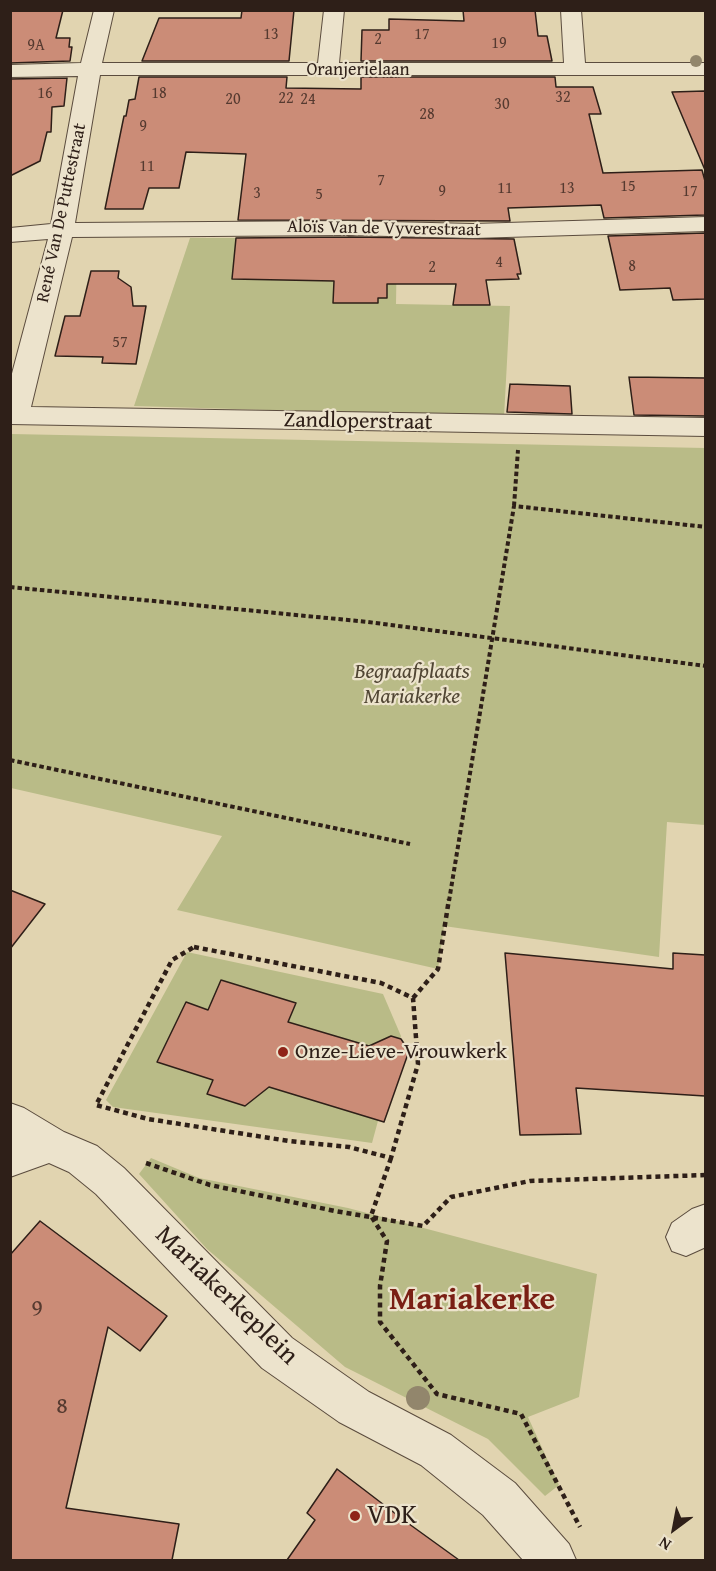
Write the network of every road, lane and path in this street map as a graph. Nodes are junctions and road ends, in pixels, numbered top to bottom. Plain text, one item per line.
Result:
1 (104, 10) edge
2 (334, 10) edge
3 (571, 10) edge
4 (90, 69) junction
5 (705, 69) edge
6 (328, 70) junction
7 (575, 70) junction
8 (10, 71) edge
9 (705, 224) edge
10 (62, 230) junction
11 (10, 235) edge
12 (13, 415) edge
13 (518, 426) junction
14 (705, 427) edge
15 (514, 506) junction
16 (705, 527) edge
17 (10, 586) edge
18 (494, 639) junction
19 (705, 666) edge
20 (10, 760) edge
21 (410, 844) dead end
22 (413, 998) junction
23 (10, 1120) edge
24 (50, 1145) junction
25 (391, 1158) junction
26 (10, 1159) edge
27 (142, 1161) dead end
28 (705, 1175) edge
29 (371, 1216) junction
30 (570, 1549) edge

1 - 4 street, René Van De Puttestraat
2 - 6 street
3 - 7 street
4 - 6 street, Oranjerielaan
4 - 8 street, Oranjerielaan
4 - 10 street, René Van De Puttestraat
5 - 7 street, Oranjerielaan
6 - 7 street, Oranjerielaan
9 - 10 street, Aloïs Van de Vyverestraat
10 - 11 street, Aloïs Van de Vyverestraat
10 - 12 street, René Van De Puttestraat
12 - 13 street, Zandloperstraat
13 - 14 street, Zandloperstraat
13 - 15 path
15 - 16 path
15 - 18 path
17 - 18 path
18 - 19 path
18 - 22 path
20 - 21 path
22 - 25 path
22 - 25 path
23 - 24 street, Mariakerkeplein
24 - 26 street
24 - 30 street, Mariakerkeplein
25 - 29 path
27 - 29 path
28 - 29 path
29 - 30 path

